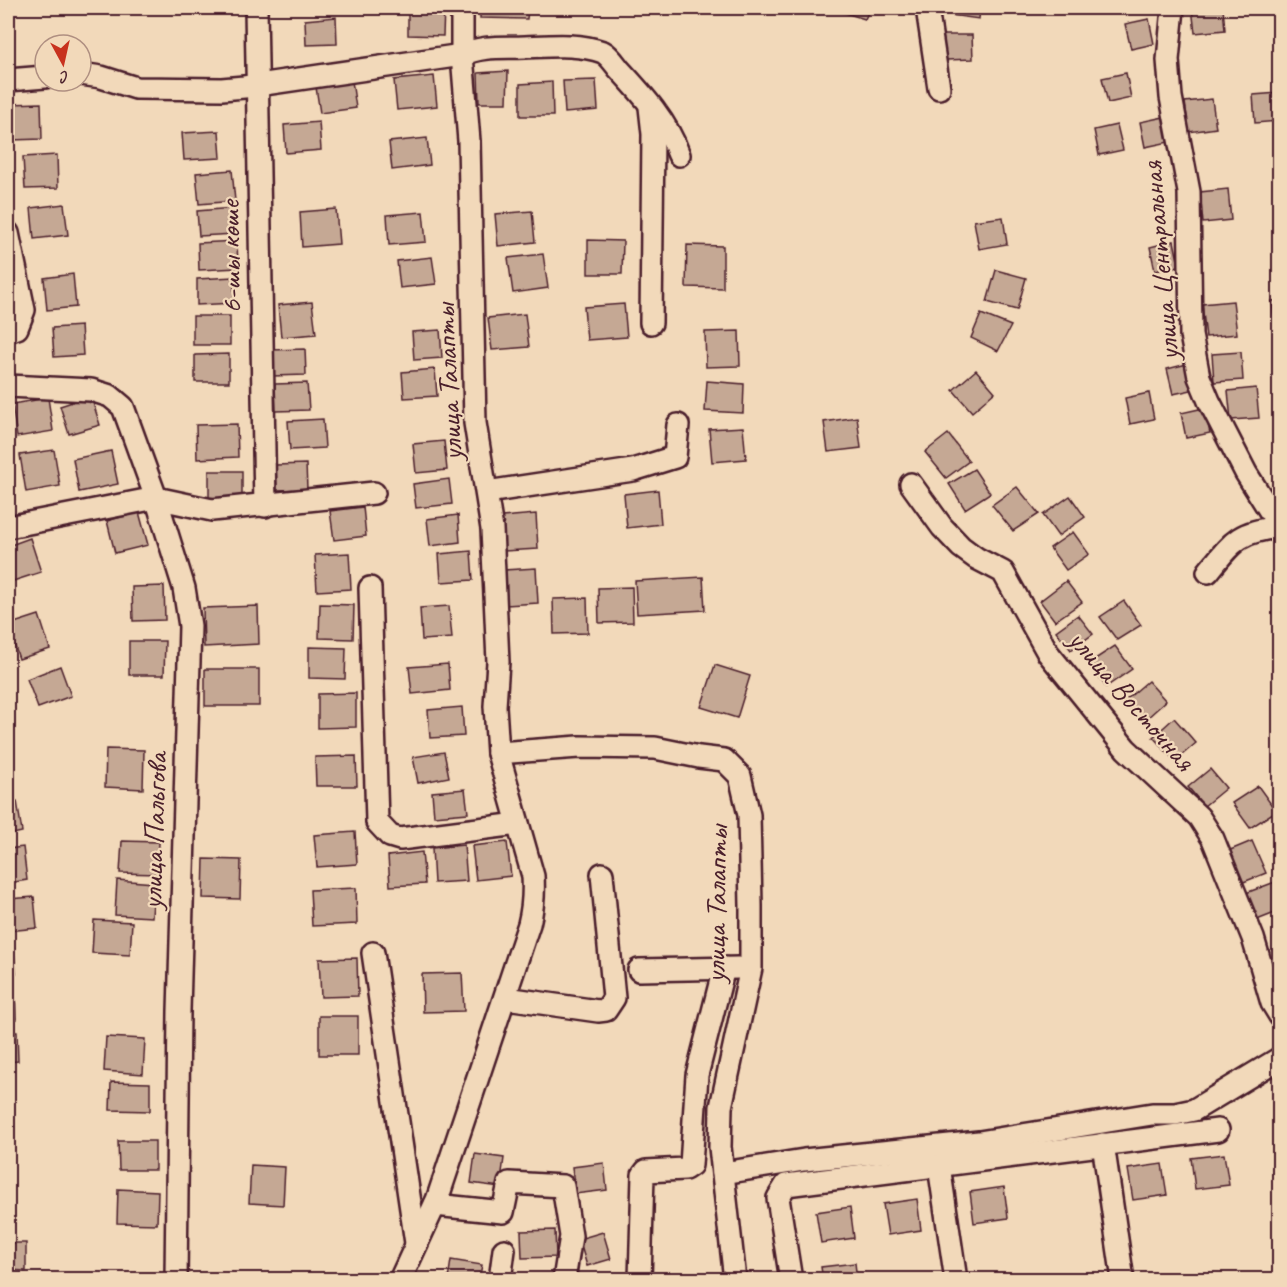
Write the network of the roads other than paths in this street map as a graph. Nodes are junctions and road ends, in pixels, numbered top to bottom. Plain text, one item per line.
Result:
1 (256, 8) edge
2 (462, 8) edge
3 (927, 8) edge
4 (1173, 8) edge
5 (462, 55) junction
6 (93, 76) edge
7 (33, 77) edge
8 (8, 80) edge
9 (257, 84) junction
10 (939, 88) dead end
11 (649, 100) junction
12 (679, 155) dead end
13 (8, 233) edge
14 (651, 323) dead end
15 (8, 331) edge
16 (8, 386) edge
17 (678, 425) dead end
18 (911, 484) dead end
19 (487, 492) junction
20 (374, 494) dead end
21 (156, 498) junction
22 (265, 506) junction
23 (8, 527) edge
24 (1279, 527) edge
25 (1208, 572) dead end
26 (370, 588) dead end
27 (498, 753) junction
28 (518, 824) junction
29 (602, 874) dead end
30 (373, 953) dead end
31 (724, 968) junction
32 (751, 968) junction
33 (639, 970) dead end
34 (506, 998) junction
35 (1280, 1016) edge
36 (1280, 1058) edge
37 (1218, 1130) dead end
38 (1103, 1144) junction
39 (939, 1166) junction
40 (723, 1173) junction
41 (435, 1205) junction
42 (416, 1243) junction
43 (504, 1251) dead end
44 (176, 1280) edge
45 (400, 1280) edge
46 (500, 1280) edge
47 (564, 1280) edge
48 (640, 1280) edge
49 (735, 1280) edge
50 (791, 1280) edge
51 (956, 1280) edge
52 (1123, 1280) edge

1 - 9 street, 6-шы көше
2 - 5 street, улица Талапты
3 - 10 street
4 - 24 street, улица Центральная
5 - 9 street
5 - 11 street
5 - 19 street, улица Талапты
6 - 9 street
7 - 8 street
9 - 22 street, 6-шы көше
11 - 12 street
11 - 14 street
13 - 15 street
16 - 21 street, улица Пальгова
17 - 19 street
18 - 35 street, улица Восточная
19 - 27 street, улица Талапты
20 - 22 street
21 - 22 street
21 - 23 street
21 - 44 street, улица Пальгова
24 - 25 street
26 - 28 street
27 - 28 street, улица Талапты
27 - 32 street, улица Талапты
28 - 34 street, улица Талапты
29 - 34 street
30 - 42 street
31 - 32 street
31 - 33 street
31 - 48 street
32 - 40 street, улица Талапты
34 - 41 street, улица Талапты
36 - 40 street
37 - 38 street
38 - 39 street
38 - 52 street
39 - 50 street
39 - 51 street
40 - 49 street, улица Талапты
41 - 42 street, улица Талапты
41 - 47 street
42 - 45 street, улица Талапты
43 - 46 street

